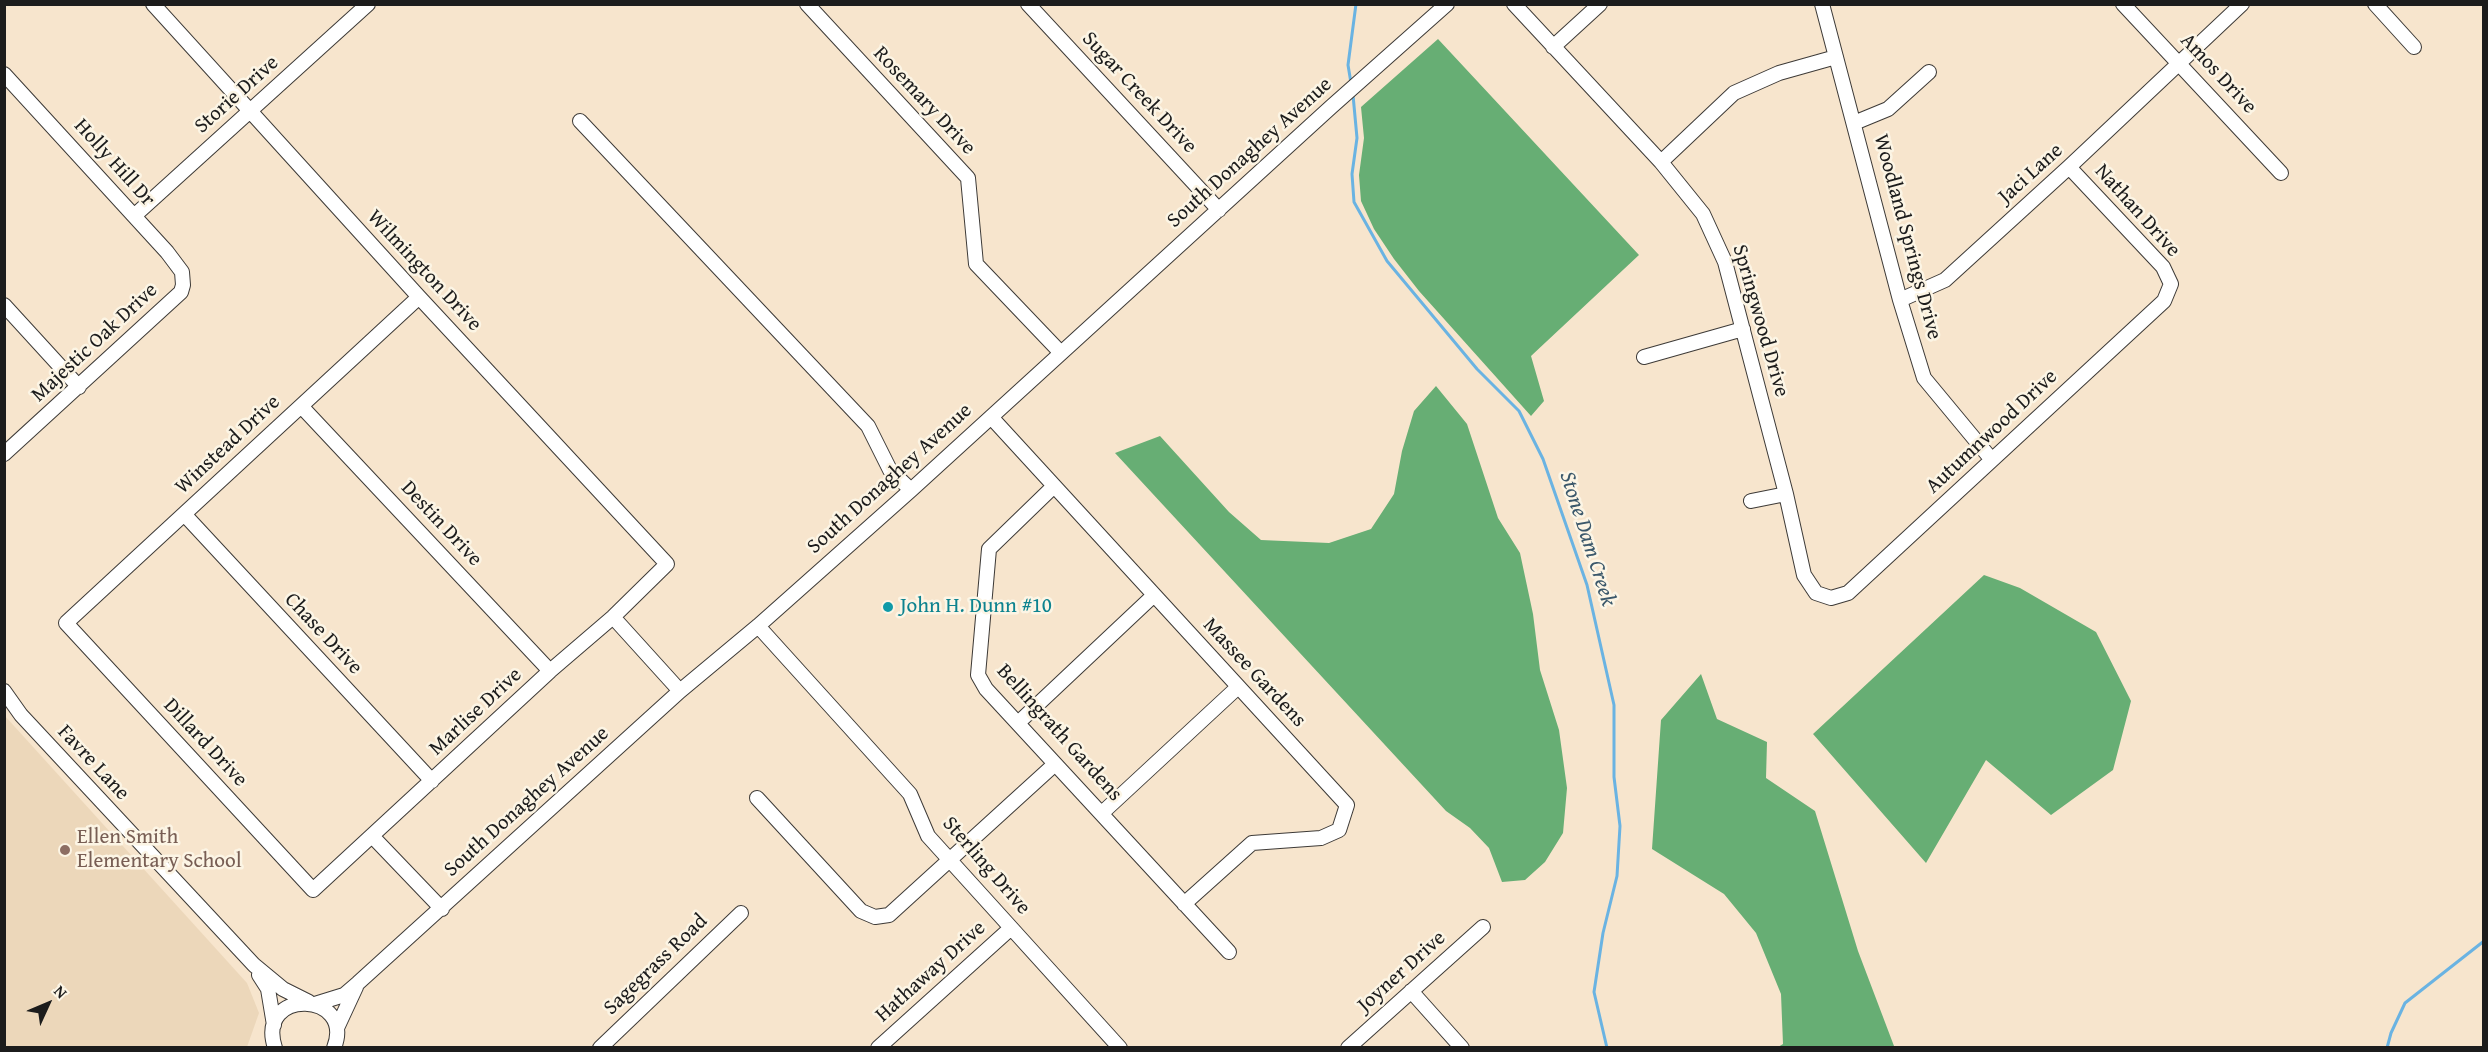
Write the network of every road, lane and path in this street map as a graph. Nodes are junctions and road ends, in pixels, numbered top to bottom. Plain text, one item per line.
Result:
1 (153, 4) edge
2 (368, 4) edge
3 (807, 4) edge
4 (1028, 4) edge
5 (1447, 4) edge
6 (1514, 4) edge
7 (1600, 4) edge
8 (1822, 4) edge
9 (2123, 4) edge
10 (2242, 4) edge
11 (2375, 4) edge
12 (1553, 47) junction
13 (2414, 48) dead end
14 (1836, 57) junction
15 (2178, 63) junction
16 (1929, 72) dead end
17 (4, 74) edge
18 (250, 111) junction
19 (580, 121) dead end
20 (1854, 123) junction
21 (1661, 162) junction
22 (2069, 167) junction
23 (2281, 173) dead end
24 (1219, 210) junction
25 (134, 216) junction
26 (2171, 284) joint
27 (183, 285) joint
28 (419, 297) junction
29 (1900, 300) junction
30 (4, 306) edge
31 (1743, 329) junction
32 (1061, 352) junction
33 (1644, 357) dead end
34 (79, 387) junction
35 (301, 406) junction
36 (991, 417) junction
37 (4, 454) edge
38 (1992, 460) junction
39 (1053, 487) junction
40 (912, 490) junction
41 (1786, 494) junction
42 (1751, 501) dead end
43 (184, 514) junction
44 (667, 564) joint
45 (1154, 596) junction
46 (1831, 597) joint
47 (612, 617) junction
48 (66, 623) joint
49 (758, 626) junction
50 (550, 671) junction
51 (1238, 687) junction
52 (4, 691) edge
53 (680, 691) junction
54 (1018, 723) junction
55 (1055, 764) junction
56 (432, 781) junction
57 (758, 798) dead end
58 (1102, 813) junction
59 (372, 836) junction
60 (950, 860) junction
61 (313, 890) joint
62 (1184, 904) junction
63 (442, 909) junction
64 (741, 913) dead end
65 (1483, 927) dead end
66 (1011, 928) junction
67 (1229, 952) dead end
68 (254, 965) junction
69 (358, 983) junction
70 (1411, 992) junction
71 (312, 1003) junction
72 (337, 1030) junction
73 (272, 1039) edge
74 (1115, 1046) edge
75 (334, 1047) edge
76 (342, 1047) edge
77 (600, 1047) edge
78 (878, 1047) edge
79 (1348, 1047) edge
80 (1462, 1047) edge

1 - 18 street, Wilmington Drive
2 - 18 street, Storie Drive
3 - 32 street, Rosemary Drive
4 - 24 street, Sugar Creek Drive
5 - 24 street, South Donaghey Avenue
6 - 12 street, Springwood Drive
7 - 12 street
8 - 14 street, Woodland Springs Drive
9 - 15 street, Amos Drive
10 - 15 street, Jaci Lane
11 - 13 street
12 - 21 street, Springwood Drive
14 - 20 street, Woodland Springs Drive
14 - 21 street
15 - 22 street, Jaci Lane
15 - 23 street, Amos Drive
16 - 20 street
17 - 25 street, Holly Hill Dr
18 - 25 street, Storie Drive
18 - 28 street, Wilmington Drive
19 - 40 street
20 - 29 street, Woodland Springs Drive
21 - 31 street, Springwood Drive
22 - 26 street, Nathan Drive
22 - 29 street, Jaci Lane
24 - 32 street, South Donaghey Avenue
25 - 27 street, Holly Hill Dr
26 - 38 street, Autumnwood Drive
27 - 34 street, Majestic Oak Drive
28 - 35 street, Winstead Drive
28 - 44 street, Wilmington Drive
29 - 38 street, Woodland Springs Drive
30 - 34 street
31 - 33 street
31 - 41 street, Springwood Drive
32 - 36 street, South Donaghey Avenue
34 - 37 street, Majestic Oak Drive
35 - 43 street, Winstead Drive
35 - 50 street, Destin Drive
36 - 39 street, Massee Gardens
36 - 40 street, South Donaghey Avenue
38 - 46 street, Autumnwood Drive
39 - 45 street, Massee Gardens
39 - 54 street, Bellingrath Gardens
40 - 49 street, South Donaghey Avenue
41 - 42 street
41 - 46 street, Springwood Drive
43 - 48 street, Winstead Drive
43 - 56 street, Chase Drive
44 - 47 street, Marlise Drive
45 - 51 street, Massee Gardens
45 - 54 street
47 - 50 street, Marlise Drive
47 - 53 street
48 - 61 street, Dillard Drive
49 - 53 street, South Donaghey Avenue
49 - 60 street, Sterling Drive
50 - 56 street, Marlise Drive
51 - 58 street
51 - 62 street, Massee Gardens
52 - 68 street, Favre Lane
53 - 63 street, South Donaghey Avenue
54 - 55 street, Bellingrath Gardens
55 - 58 street, Bellingrath Gardens
55 - 60 street
56 - 59 street, Marlise Drive
57 - 60 street
58 - 62 street, Bellingrath Gardens
59 - 61 street, Marlise Drive
59 - 63 street
60 - 66 street, Sterling Drive
62 - 67 street, Bellingrath Gardens
63 - 69 street, South Donaghey Avenue
64 - 77 street, Sagegrass Road
65 - 70 street, Joyner Drive
66 - 74 street, Sterling Drive
66 - 78 street, Hathaway Drive
68 - 71 street, Favre Lane
68 - 73 street, Favre Lane
69 - 71 street, South Donaghey Avenue
69 - 72 street, South Donaghey Avenue
70 - 79 street, Joyner Drive
70 - 80 street
71 - 72 street, Favre Lane
71 - 73 street, South Donaghey Avenue
72 - 75 street, South Donaghey Avenue
72 - 76 street

